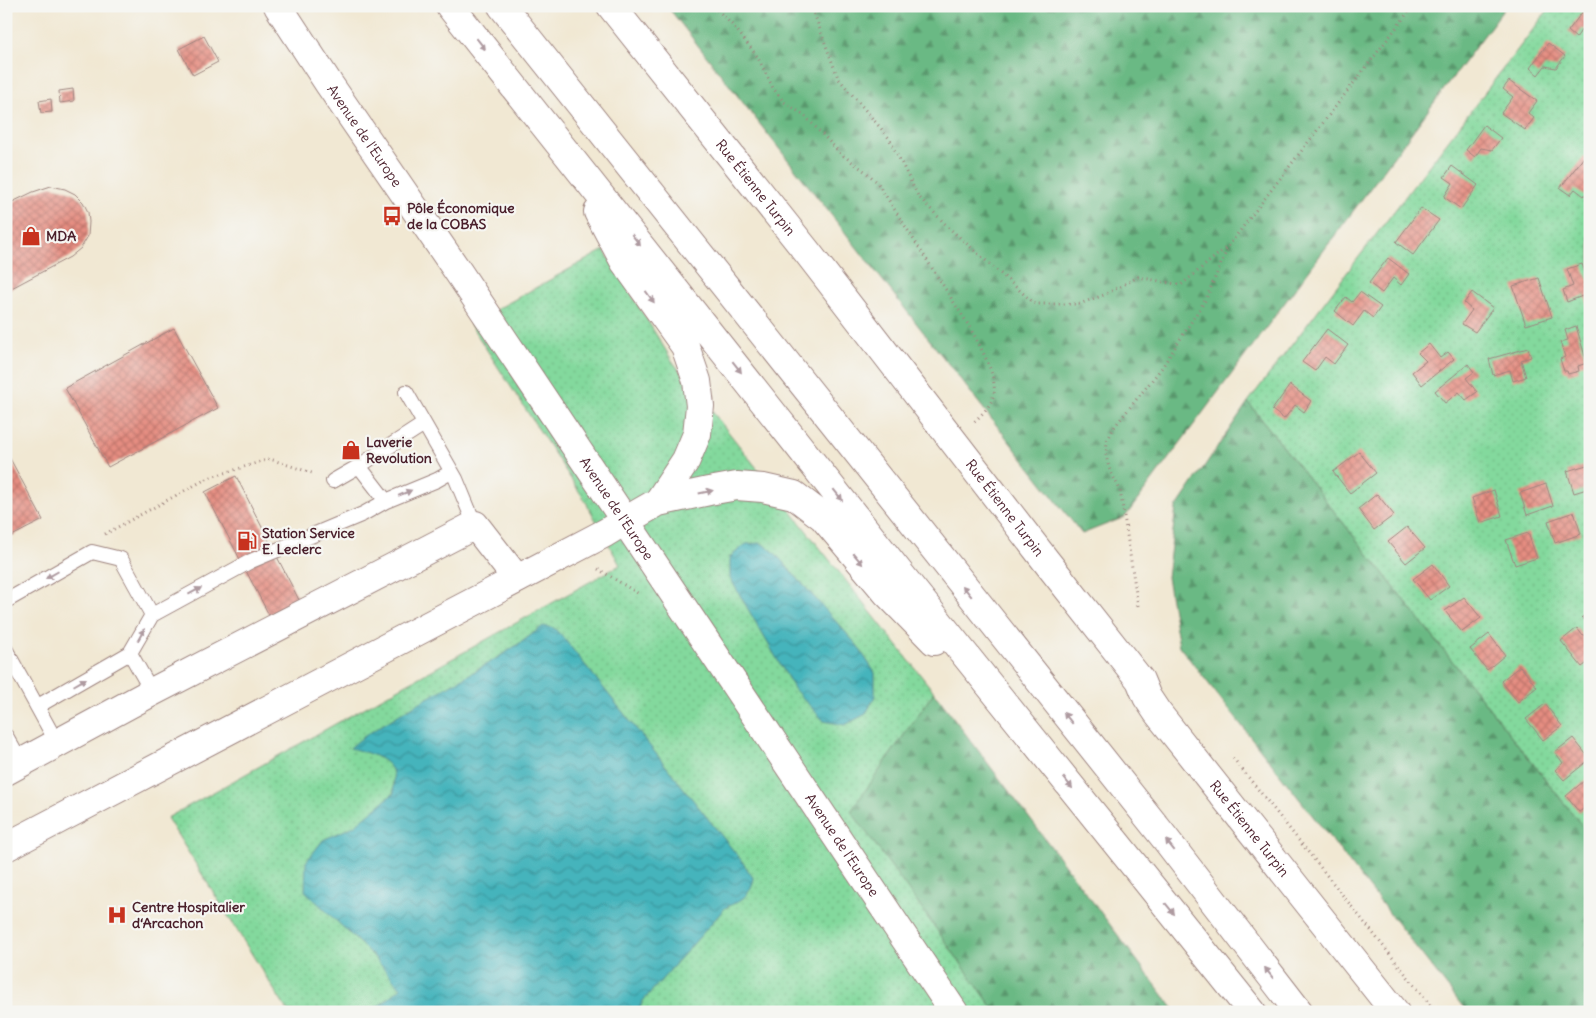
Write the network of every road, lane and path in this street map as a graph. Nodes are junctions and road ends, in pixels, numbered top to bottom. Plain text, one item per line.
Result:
1 (278, 6) edge
2 (450, 6) edge
3 (502, 6) edge
4 (612, 6) edge
5 (714, 6) edge
6 (808, 6) edge
7 (1413, 6) edge
8 (564, 149) junction
9 (1229, 245) junction
10 (406, 392) dead end
11 (424, 424) junction
12 (953, 441) junction
13 (359, 466) junction
14 (452, 472) junction
15 (333, 481) joint
16 (386, 501) junction
17 (658, 502) junction
18 (625, 520) junction
19 (475, 525) junction
20 (99, 538) dead end
21 (579, 546) junction
22 (517, 579) junction
23 (6, 601) edge
24 (643, 601) dead end
25 (1138, 606) dead end
26 (152, 614) junction
27 (6, 650) edge
28 (130, 653) junction
29 (152, 692) junction
30 (38, 706) junction
31 (6, 736) edge
32 (57, 743) junction
33 (1037, 745) junction
34 (1227, 751) dead end
35 (14, 767) edge
36 (6, 847) edge
37 (954, 1012) edge
38 (1252, 1012) edge
39 (1299, 1012) edge
40 (1394, 1012) edge
41 (1436, 1012) edge

1 - 18 main road, Avenue de l'Europe
2 -> 8 main road
39 -> 3 main road
4 - 12 main road, Rue Étienne Turpin
5 - 12 path
6 - 9 path
7 - 9 path
8 -> 17 main road
8 -> 33 main road
9 - 25 path
10 - 11 lane
11 - 13 lane
11 - 14 lane
12 - 40 main road, Rue Étienne Turpin
13 - 15 lane
13 - 16 lane
16 -> 14 lane
14 - 19 lane
15 - 20 path
26 -> 16 lane
17 - 18 main road
17 -> 33 main road
18 - 21 main road
18 - 37 main road, Avenue de l'Europe
19 - 22 main road
19 - 29 main road
21 - 22 main road
21 - 24 path
22 - 36 main road
26 -> 23 lane
28 -> 26 lane
27 - 30 lane
28 - 29 lane
30 -> 28 lane
29 - 32 main road
30 - 32 lane
31 - 35 lane
32 - 35 main road
33 -> 38 main road
34 - 41 path

